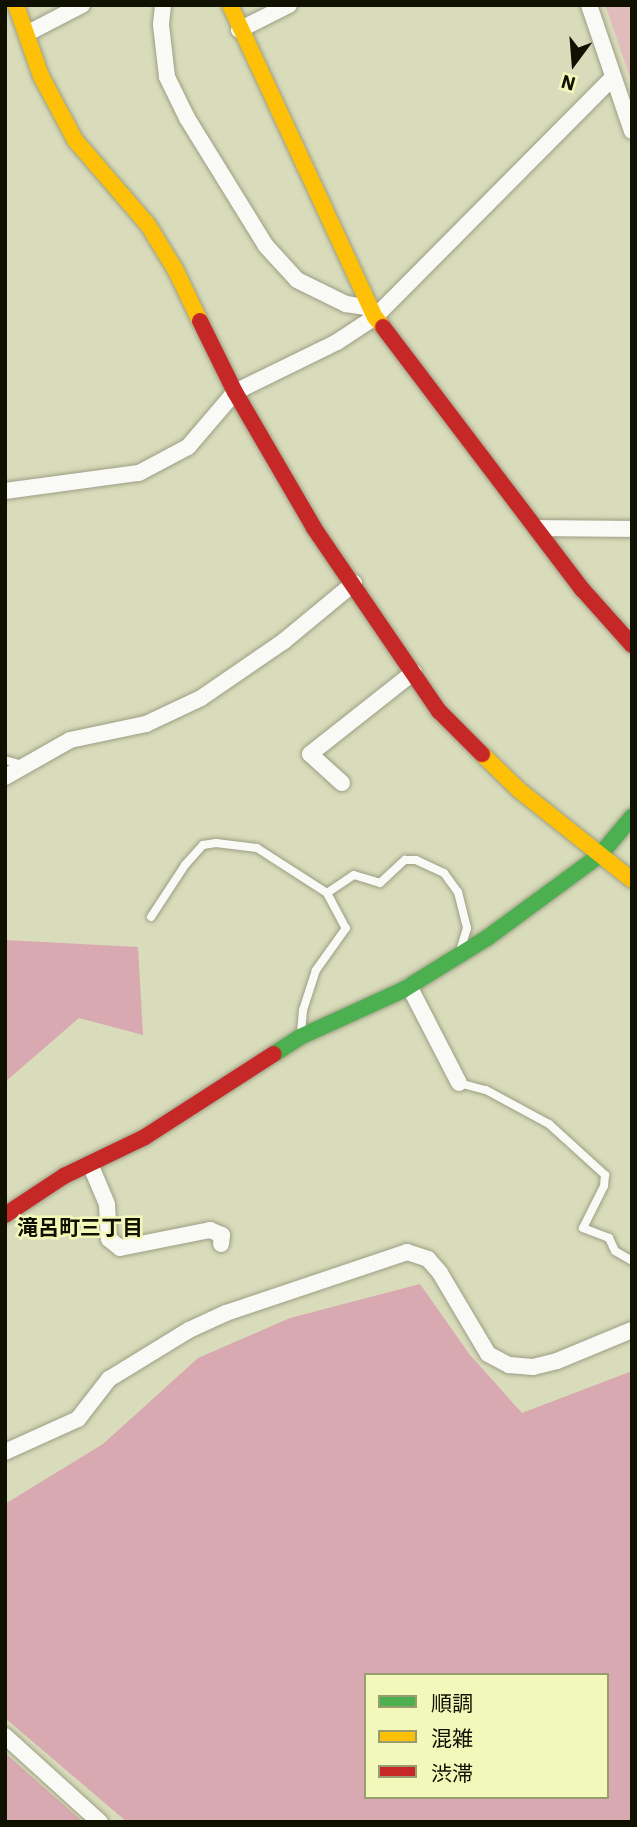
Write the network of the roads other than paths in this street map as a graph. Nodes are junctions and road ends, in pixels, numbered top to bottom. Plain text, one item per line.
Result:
1 (16, 5) edge
2 (82, 5) edge
3 (163, 5) edge
4 (230, 5) edge
5 (289, 5) edge
6 (589, 5) edge
7 (239, 30) junction
8 (28, 33) junction
9 (613, 77) junction
10 (632, 131) edge
11 (373, 313) junction
12 (235, 393) junction
13 (5, 491) edge
14 (539, 528) junction
15 (632, 529) edge
16 (354, 583) junction
17 (632, 645) edge
18 (414, 672) junction
19 (5, 760) edge
20 (23, 765) junction
21 (5, 777) edge
22 (342, 783) dead end
23 (632, 817) edge
24 (600, 855) junction
25 (632, 880) edge
26 (327, 893) junction
27 (151, 917) dead end
28 (461, 954) junction
29 (409, 986) junction
30 (300, 1037) junction
31 (459, 1083) joint
32 (90, 1164) junction
33 (5, 1215) edge
34 (221, 1244) dead end
35 (632, 1261) edge
36 (632, 1330) edge
37 (5, 1452) edge
38 (5, 1736) edge
39 (100, 1822) edge

1 - 8 street
2 - 8 street
3 - 11 street
4 - 7 street
5 - 7 street
6 - 9 street
7 - 11 street
8 - 12 street
9 - 10 street
9 - 11 street
11 - 12 street
11 - 14 street
12 - 13 street
12 - 16 street
14 - 15 street
14 - 17 street
16 - 18 street
16 - 20 street
18 - 22 street
18 - 24 street
19 - 20 lane
20 - 21 street
23 - 24 street
24 - 25 street
24 - 28 street
26 - 27 lane
26 - 28 lane
26 - 30 lane
28 - 29 street
29 - 30 street
29 - 31 street
30 - 32 street
31 - 35 lane
32 - 33 street
32 - 34 street
36 - 37 street
38 - 39 street

